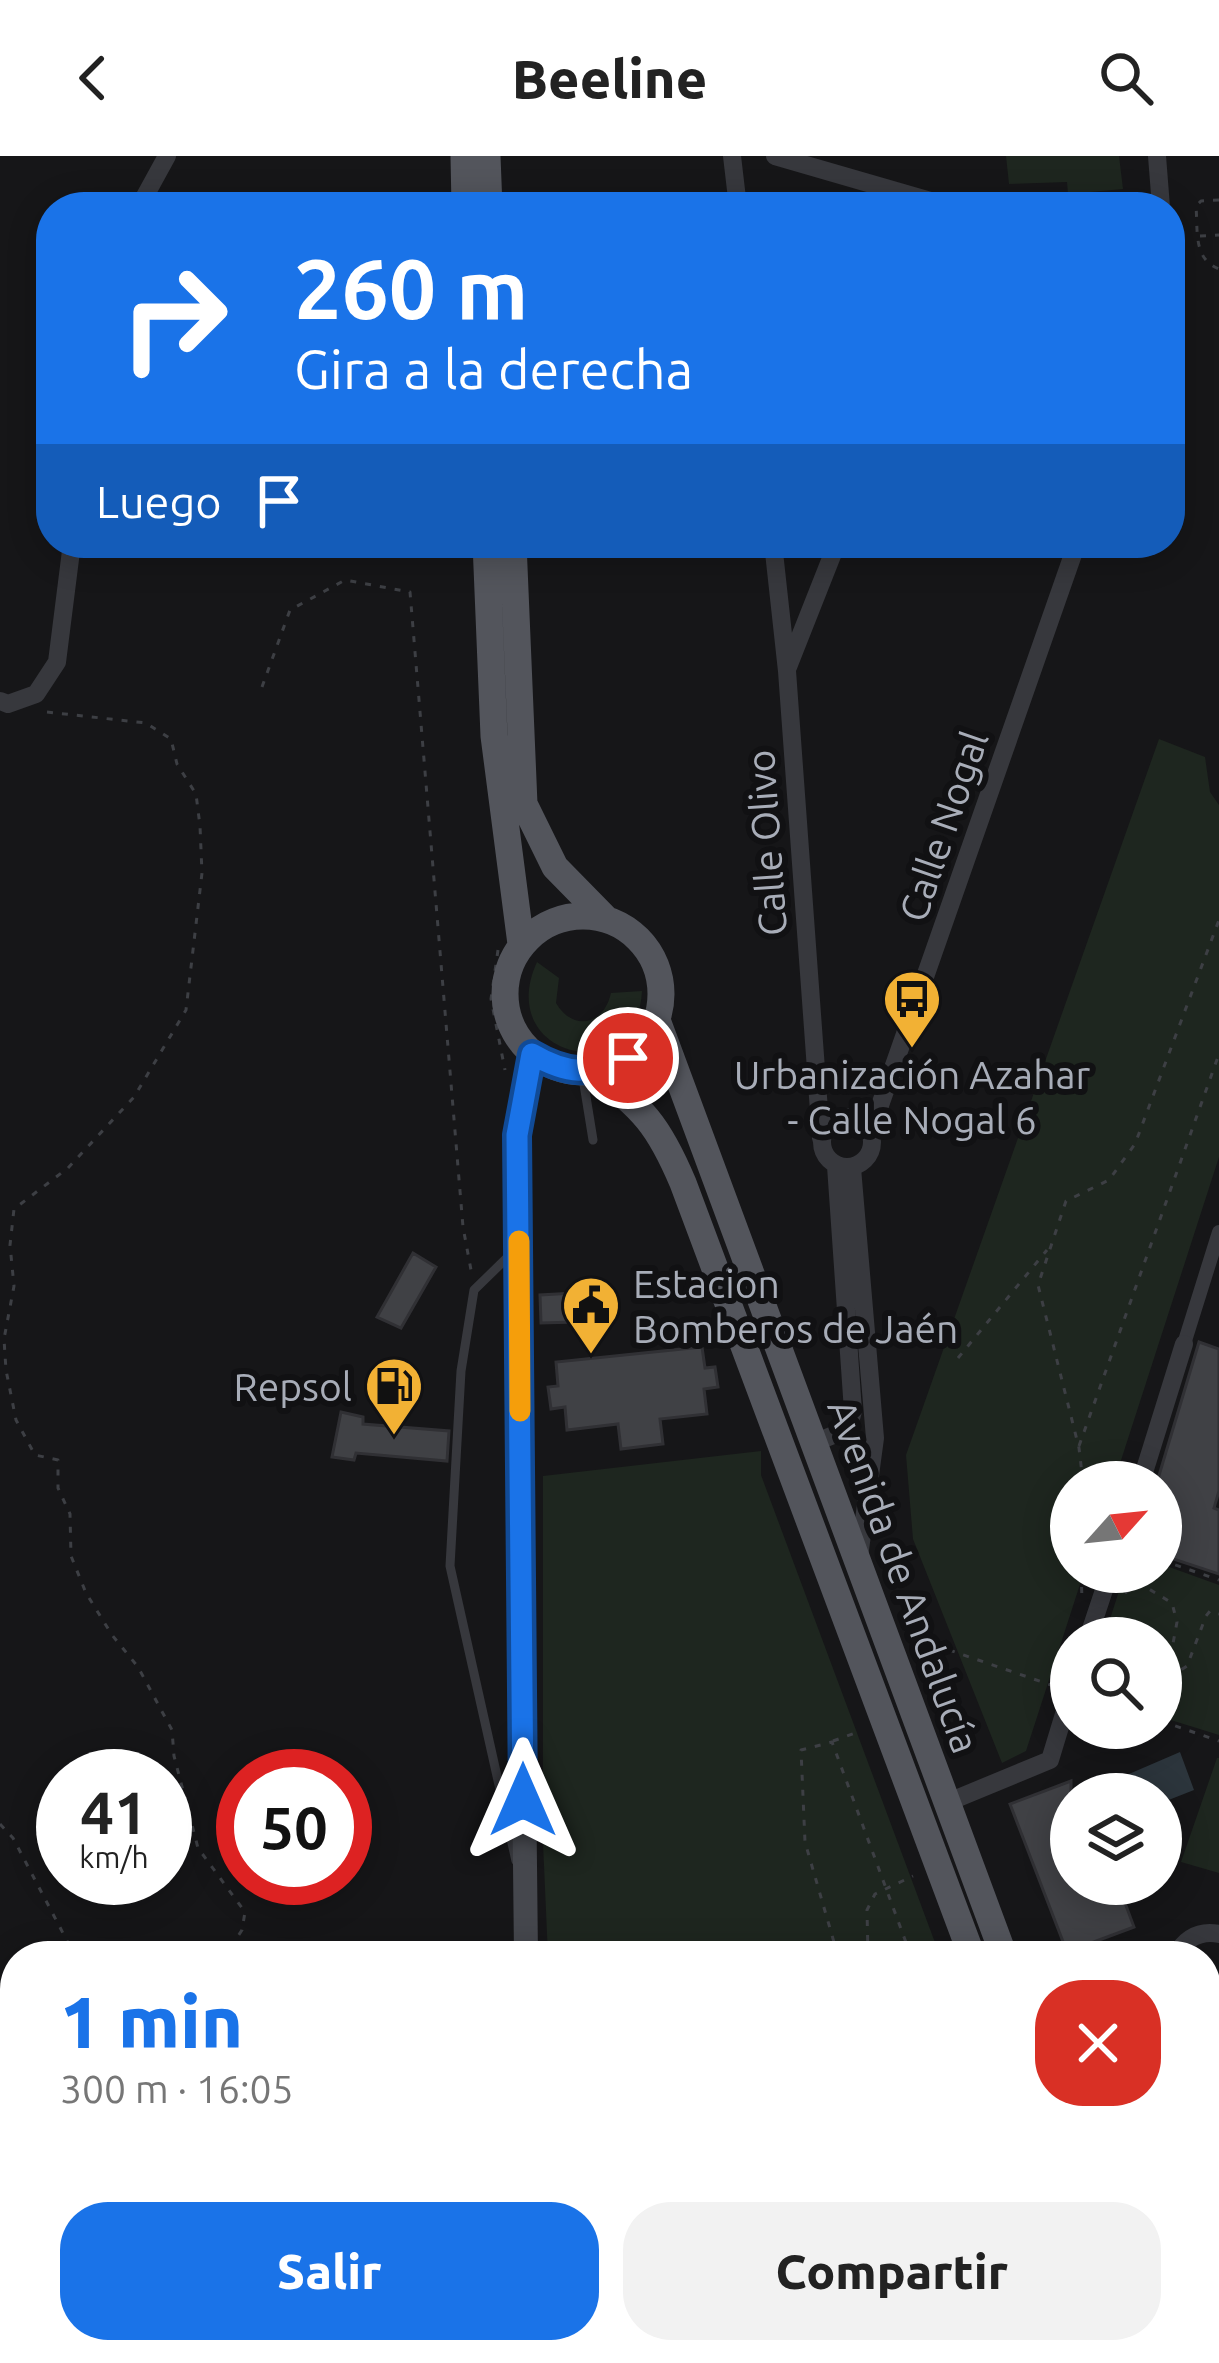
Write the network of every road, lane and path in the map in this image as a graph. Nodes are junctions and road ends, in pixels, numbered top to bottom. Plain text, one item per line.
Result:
1 (167, 156) edge
2 (464, 156) edge
3 (487, 156) edge
4 (732, 156) edge
5 (775, 156) edge
6 (1157, 156) edge
7 (147, 192) edge
8 (465, 192) edge
9 (488, 192) edge
10 (736, 192) edge
11 (899, 192) edge
12 (1160, 192) edge
13 (1219, 200) edge
14 (1219, 235) edge
15 (1198, 236) junction
16 (1219, 269) edge
17 (71, 558) edge
18 (487, 558) edge
19 (514, 558) edge
20 (775, 558) edge
21 (831, 558) edge
22 (1072, 558) edge
23 (787, 671) junction
24 (262, 688) dead end
25 (9, 701) edge
26 (606, 919) junction
27 (1219, 920) edge
28 (521, 944) junction
29 (657, 1019) junction
30 (532, 1054) junction
31 (1219, 1054) edge
32 (588, 1072) junction
33 (871, 1130) junction
34 (821, 1138) junction
35 (593, 1140) dead end
36 (843, 1167) junction
37 (1219, 1232) edge
38 (518, 1246) junction
39 (1048, 1249) junction
40 (1216, 1250) edge
41 (474, 1290) junction
42 (1184, 1344) joint
43 (958, 1358) dead end
44 (814, 1443) junction
45 (1079, 1448) junction
46 (1081, 1461) edge
47 (1148, 1461) edge
48 (858, 1562) junction
49 (1182, 1567) edge
50 (1219, 1580) edge
51 (1080, 1593) edge
52 (1121, 1597) dead end
53 (1080, 1598) dead end
54 (1219, 1614) edge
55 (949, 1650) dead end
56 (1050, 1684) edge
57 (1182, 1728) edge
58 (861, 1731) dead end
59 (1219, 1741) edge
60 (832, 1742) junction
61 (1053, 1749) edge
62 (946, 1803) junction
63 (0, 1824) edge
64 (916, 1876) dead end
65 (886, 1888) junction
66 (524, 1892) junction
67 (1219, 1934) edge
68 (67, 1941) edge
69 (235, 1941) edge
70 (526, 1941) edge
71 (834, 1941) edge
72 (868, 1941) edge
73 (905, 1941) edge
74 (966, 1941) edge
75 (998, 1941) edge
76 (1187, 1941) edge

1 - 7 street
2 - 8 main road
3 - 9 main road
4 - 10 street
5 - 11 street
6 - 12 street
13 - 15 path
14 - 15 path
15 - 16 path
17 - 25 street
18 - 28 main road
19 - 26 main road
20 - 23 street, Calle Olivo
21 - 23 street
22 - 33 street, Calle Nogal
23 - 34 street, Calle Olivo
24 - 41 path
25 - 69 path
26 - 28 main road
26 - 29 main road
27 - 39 path
28 - 30 main road
29 - 32 main road
29 - 44 main road, Avenida de Andalucía
30 - 32 main road
30 - 38 main road
31 - 45 path
32 - 35 lane
32 - 74 main road, Avenida de Andalucía
33 - 34 street
33 - 36 street
34 - 36 street
36 - 44 street
36 - 48 street
37 - 40 street
38 - 41 lane
38 - 66 main road
39 - 43 path
39 - 45 path
40 - 42 street
41 - 66 lane
42 - 47 street
44 - 48 main road, Avenida de Andalucía
45 - 46 path
48 - 62 main road, Avenida de Andalucía
49 - 50 path
51 - 53 path
52 - 54 path
55 - 56 path
57 - 59 path
58 - 60 path
60 - 65 path
60 - 71 path
61 - 62 street
62 - 75 main road, Avenida de Andalucía
63 - 68 path
64 - 65 path
65 - 72 path
65 - 73 path
66 - 70 main road
67 - 76 street

